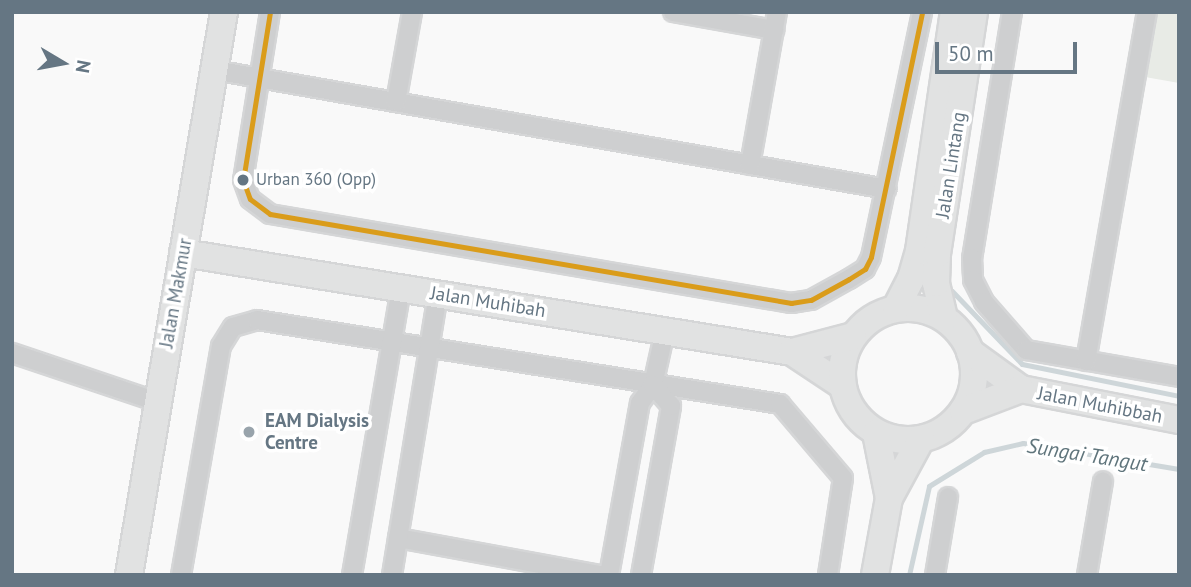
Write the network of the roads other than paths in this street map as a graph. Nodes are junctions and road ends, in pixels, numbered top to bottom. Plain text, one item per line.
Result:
1 (224, 12) edge
2 (270, 12) edge
3 (412, 12) edge
4 (673, 12) edge
5 (777, 12) edge
6 (922, 12) edge
7 (954, 12) edge
8 (974, 12) edge
9 (1012, 12) edge
10 (1147, 12) edge
11 (774, 30) junction
12 (214, 70) junction
13 (258, 78) junction
14 (396, 102) junction
15 (750, 165) junction
16 (887, 189) junction
17 (183, 253) junction
18 (401, 288) junction
19 (438, 294) junction
20 (896, 308) junction
21 (944, 318) junction
22 (664, 331) junction
23 (853, 336) junction
24 (393, 343) junction
25 (428, 349) junction
26 (792, 352) junction
27 (971, 352) junction
28 (12, 353) edge
29 (1086, 361) junction
30 (1179, 377) edge
31 (653, 385) junction
32 (842, 385) junction
33 (1021, 389) junction
34 (158, 402) junction
35 (963, 411) junction
36 (1179, 420) edge
37 (876, 433) junction
38 (920, 439) junction
39 (1103, 481) dead end
40 (948, 497) dead end
41 (889, 498) junction
42 (398, 538) junction
43 (129, 575) edge
44 (181, 575) edge
45 (352, 575) edge
46 (392, 575) edge
47 (600, 575) edge
48 (609, 575) edge
49 (641, 575) edge
50 (828, 575) edge
51 (875, 575) edge
52 (935, 575) edge
53 (1087, 575) edge

1 - 12 street, Jalan Makmur
2 - 13 street
3 - 14 street
4 - 11 street
5 - 11 street
6 - 16 street
7 - 20 street, Jalan Lintang
8 - 21 street, Jalan Lintang
9 - 29 street
10 - 29 street
11 - 15 street
12 - 13 street
12 - 17 street, Jalan Makmur
13 - 14 street
13 - 16 street
14 - 15 street
15 - 16 street
17 - 18 street, Jalan Muhibah
17 - 34 street, Jalan Makmur
18 - 19 street, Jalan Muhibah
18 - 24 street
19 - 22 street, Jalan Muhibah
19 - 25 street
20 - 21 street
20 - 23 street
21 - 27 street
22 - 26 street, Jalan Muhibah
22 - 31 street
23 - 26 street, Jalan Muhibah
23 - 32 street
24 - 25 street
24 - 44 street
24 - 45 street
25 - 31 street
25 - 42 street
26 - 32 street, Jalan Muhibah
27 - 33 street, Jalan Muhibbah
27 - 35 street
28 - 34 street
29 - 30 street
31 - 48 street
31 - 49 street
31 - 50 street
32 - 37 street
33 - 35 street, Jalan Muhibbah
33 - 36 street, Jalan Muhibbah
34 - 43 street, Jalan Makmur
35 - 38 street
37 - 38 street
37 - 41 street
38 - 41 street
39 - 53 street
40 - 52 street
41 - 51 street
42 - 46 street
42 - 47 street

